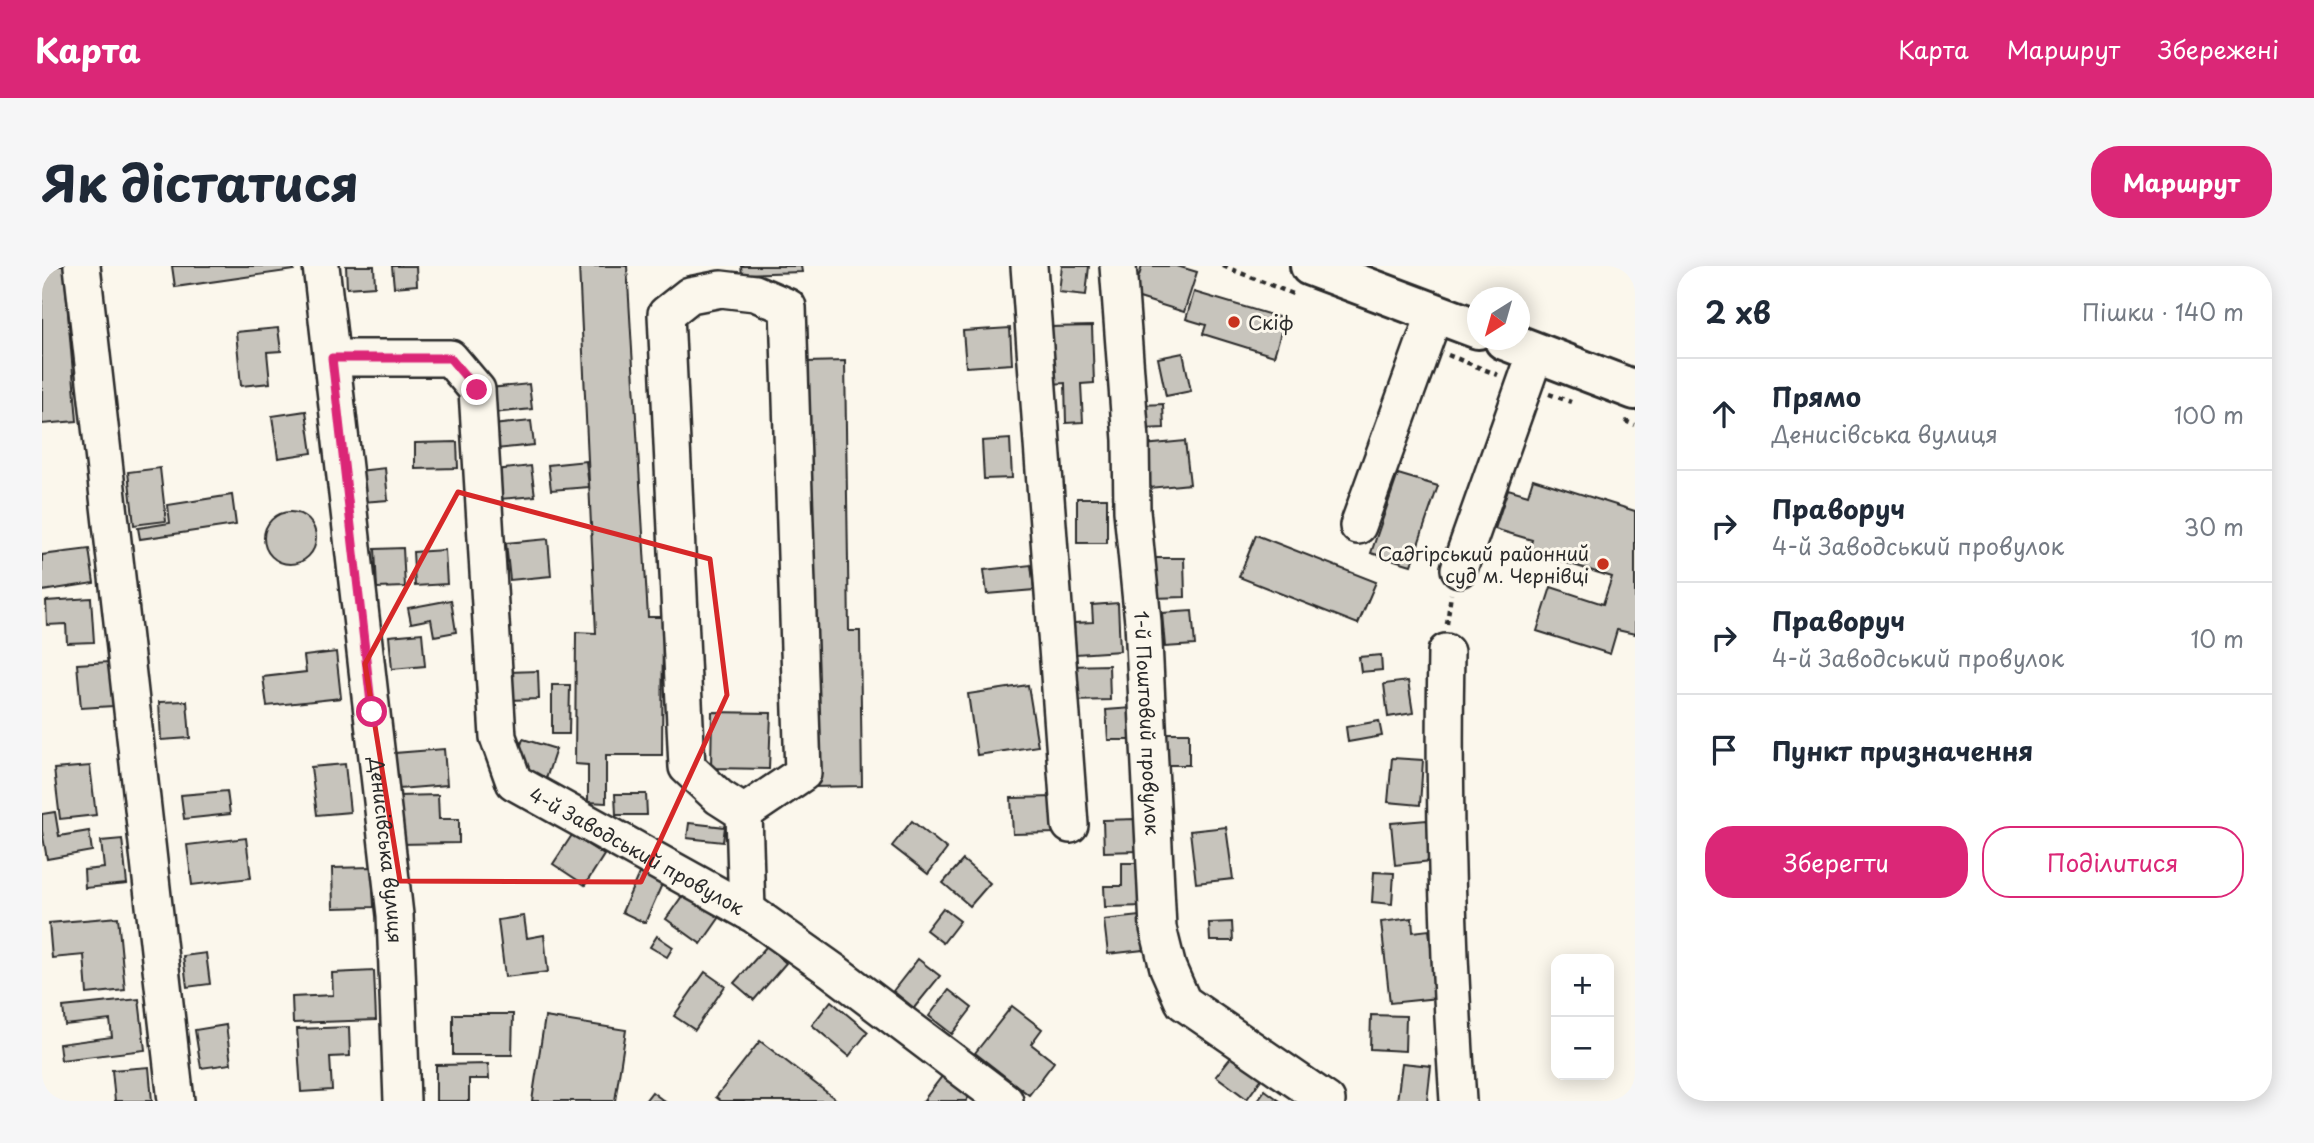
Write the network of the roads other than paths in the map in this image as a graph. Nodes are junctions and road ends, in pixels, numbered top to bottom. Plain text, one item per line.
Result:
1 (82, 266) edge
2 (321, 266) edge
3 (1029, 266) edge
4 (1118, 266) edge
5 (1310, 266) edge
6 (1435, 313) junction
7 (1467, 325) edge
8 (1519, 350) edge
9 (1530, 350) edge
10 (332, 358) junction
11 (1635, 390) edge
12 (1358, 526) dead end
13 (1459, 569) road end
14 (1446, 652) road end
15 (744, 813) junction
16 (1070, 825) dead end
17 (747, 911) junction
18 (176, 1101) edge
19 (402, 1101) edge
20 (1005, 1101) edge
21 (1327, 1101) edge
22 (1458, 1101) edge

1 - 18 street
2 - 10 street, Денисівська вулиця
3 - 16 street
4 - 21 street, 1-й Поштовий провулок
5 - 6 highway
6 - 7 highway
6 - 12 street
8 - 13 street
9 - 11 highway
10 - 17 street, 4-й Заводський провулок
10 - 19 street, Денисівська вулиця
14 - 22 street
15 - 15 street
15 - 17 street
17 - 20 street, 4-й Заводський провулок

